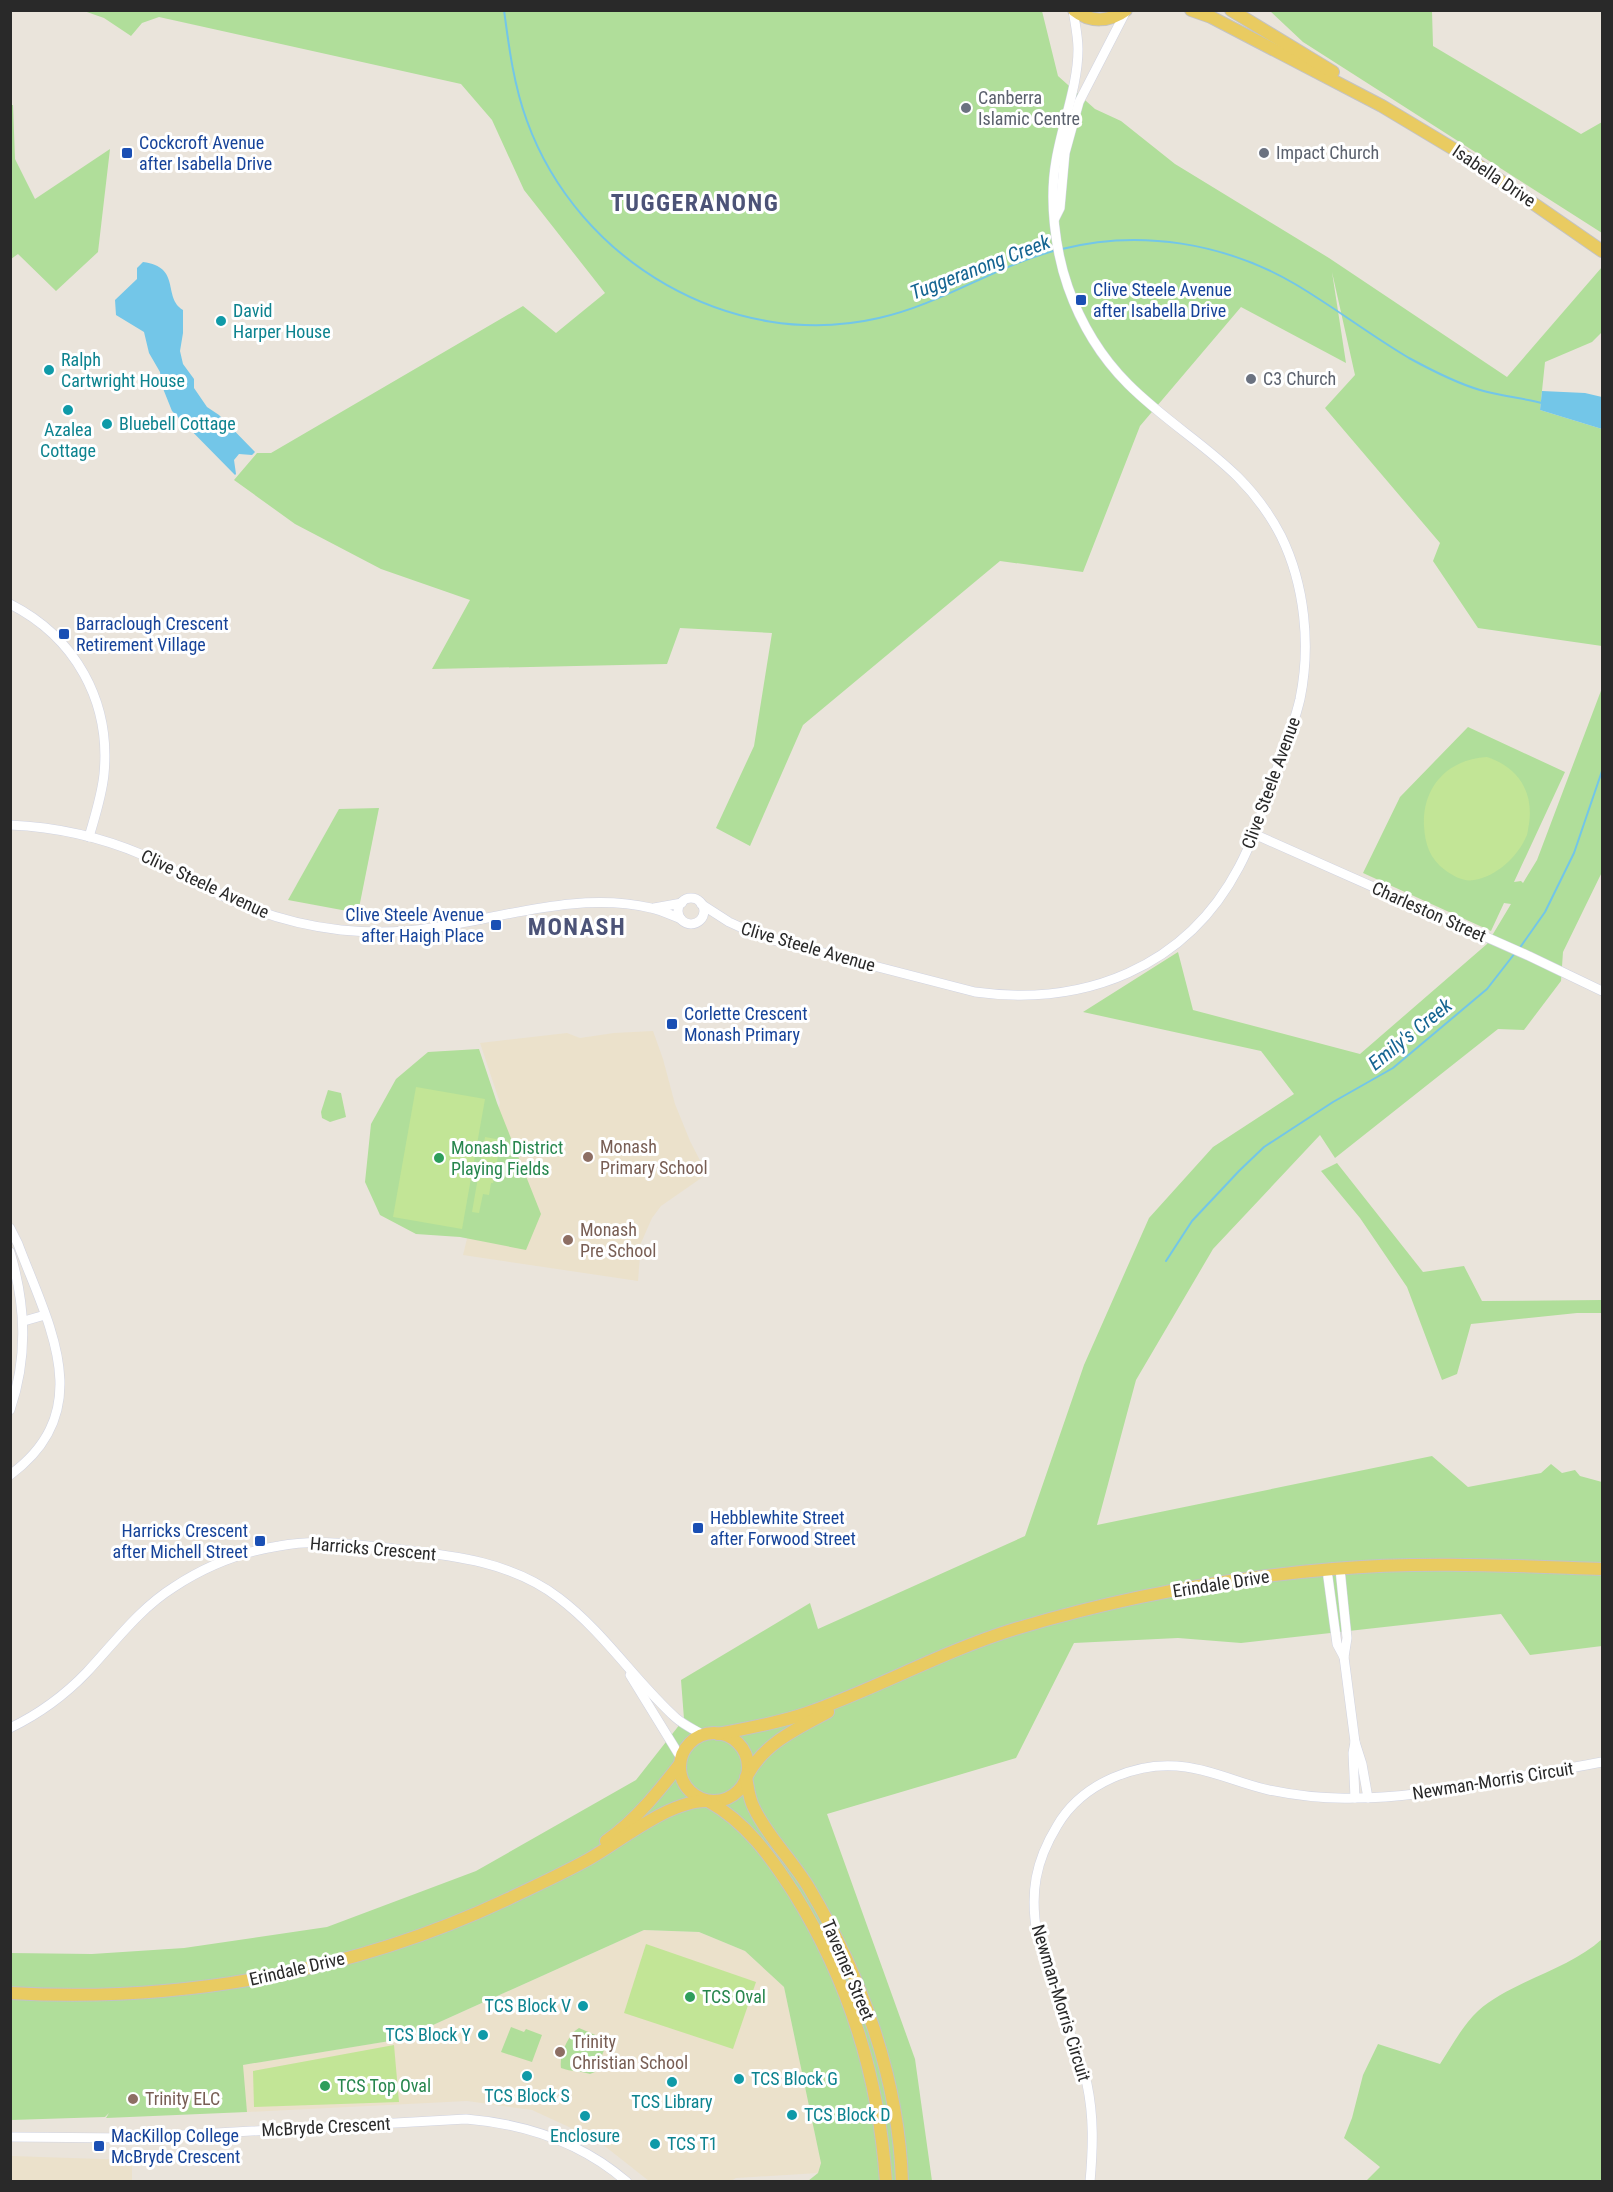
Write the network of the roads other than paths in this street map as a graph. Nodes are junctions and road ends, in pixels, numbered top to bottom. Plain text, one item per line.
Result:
1 (1073, 10) edge
2 (1191, 10) edge
3 (1232, 10) edge
4 (1126, 11) edge
5 (1382, 106) junction
6 (1062, 152) junction
7 (1602, 251) edge
8 (10, 604) edge
9 (10, 825) edge
10 (1254, 834) junction
11 (89, 837) junction
12 (682, 903) junction
13 (701, 904) junction
14 (652, 908) junction
15 (681, 919) junction
16 (699, 921) junction
17 (729, 922) junction
18 (1602, 991) edge
19 (10, 1228) edge
20 (10, 1252) edge
21 (45, 1315) junction
22 (24, 1321) junction
23 (10, 1410) edge
24 (10, 1475) edge
25 (1340, 1569) junction
26 (1602, 1569) edge
27 (1327, 1570) junction
28 (1344, 1657) junction
29 (620, 1658) junction
30 (857, 1694) junction
31 (10, 1728) edge
32 (718, 1734) junction
33 (703, 1735) junction
34 (1355, 1742) junction
35 (680, 1761) junction
36 (1602, 1762) edge
37 (746, 1777) junction
38 (1356, 1798) junction
39 (1368, 1798) junction
40 (707, 1801) junction
41 (566, 1869) junction
42 (10, 1993) edge
43 (10, 2137) edge
44 (627, 2181) edge
45 (886, 2181) edge
46 (902, 2181) edge
47 (1090, 2181) edge

1 - 4 main road
1 - 6 street, Clive Steele Avenue
2 - 5 main road, Isabella Drive
3 - 5 main road, Isabella Drive
4 - 6 street, Clive Steele Avenue
5 - 7 main road, Isabella Drive
6 - 10 street, Clive Steele Avenue
8 - 11 street
9 - 11 street, Clive Steele Avenue
10 - 17 street, Clive Steele Avenue
10 - 18 street, Charleston Street
11 - 14 street, Clive Steele Avenue
12 - 13 street
12 - 14 street, Clive Steele Avenue
12 - 15 street
13 - 16 street
13 - 17 street, Clive Steele Avenue
14 - 15 street, Clive Steele Avenue
15 - 16 street
16 - 17 street, Clive Steele Avenue
19 - 21 street
20 - 22 street
21 - 22 street
21 - 24 street
22 - 23 street
25 - 26 main road, Erindale Drive
25 - 27 main road, Erindale Drive
25 - 28 street
27 - 28 street
27 - 30 main road, Erindale Drive
28 - 34 street
29 - 31 street, Harricks Crescent
29 - 33 street, Harricks Crescent
29 - 35 street, Harricks Crescent
30 - 32 main road, Erindale Drive
30 - 37 main road, Erindale Drive
32 - 33 main road
32 - 37 main road
33 - 35 main road
34 - 38 street
34 - 39 street
35 - 40 main road
35 - 41 main road, Erindale Drive
36 - 39 street, Newman-Morris Circuit
37 - 40 main road
37 - 46 main road, Taverner Street
38 - 39 street, Newman-Morris Circuit
38 - 47 street, Newman-Morris Circuit
40 - 41 main road, Erindale Drive
40 - 45 main road, Taverner Street
41 - 42 main road, Erindale Drive
43 - 44 street, McBryde Crescent

